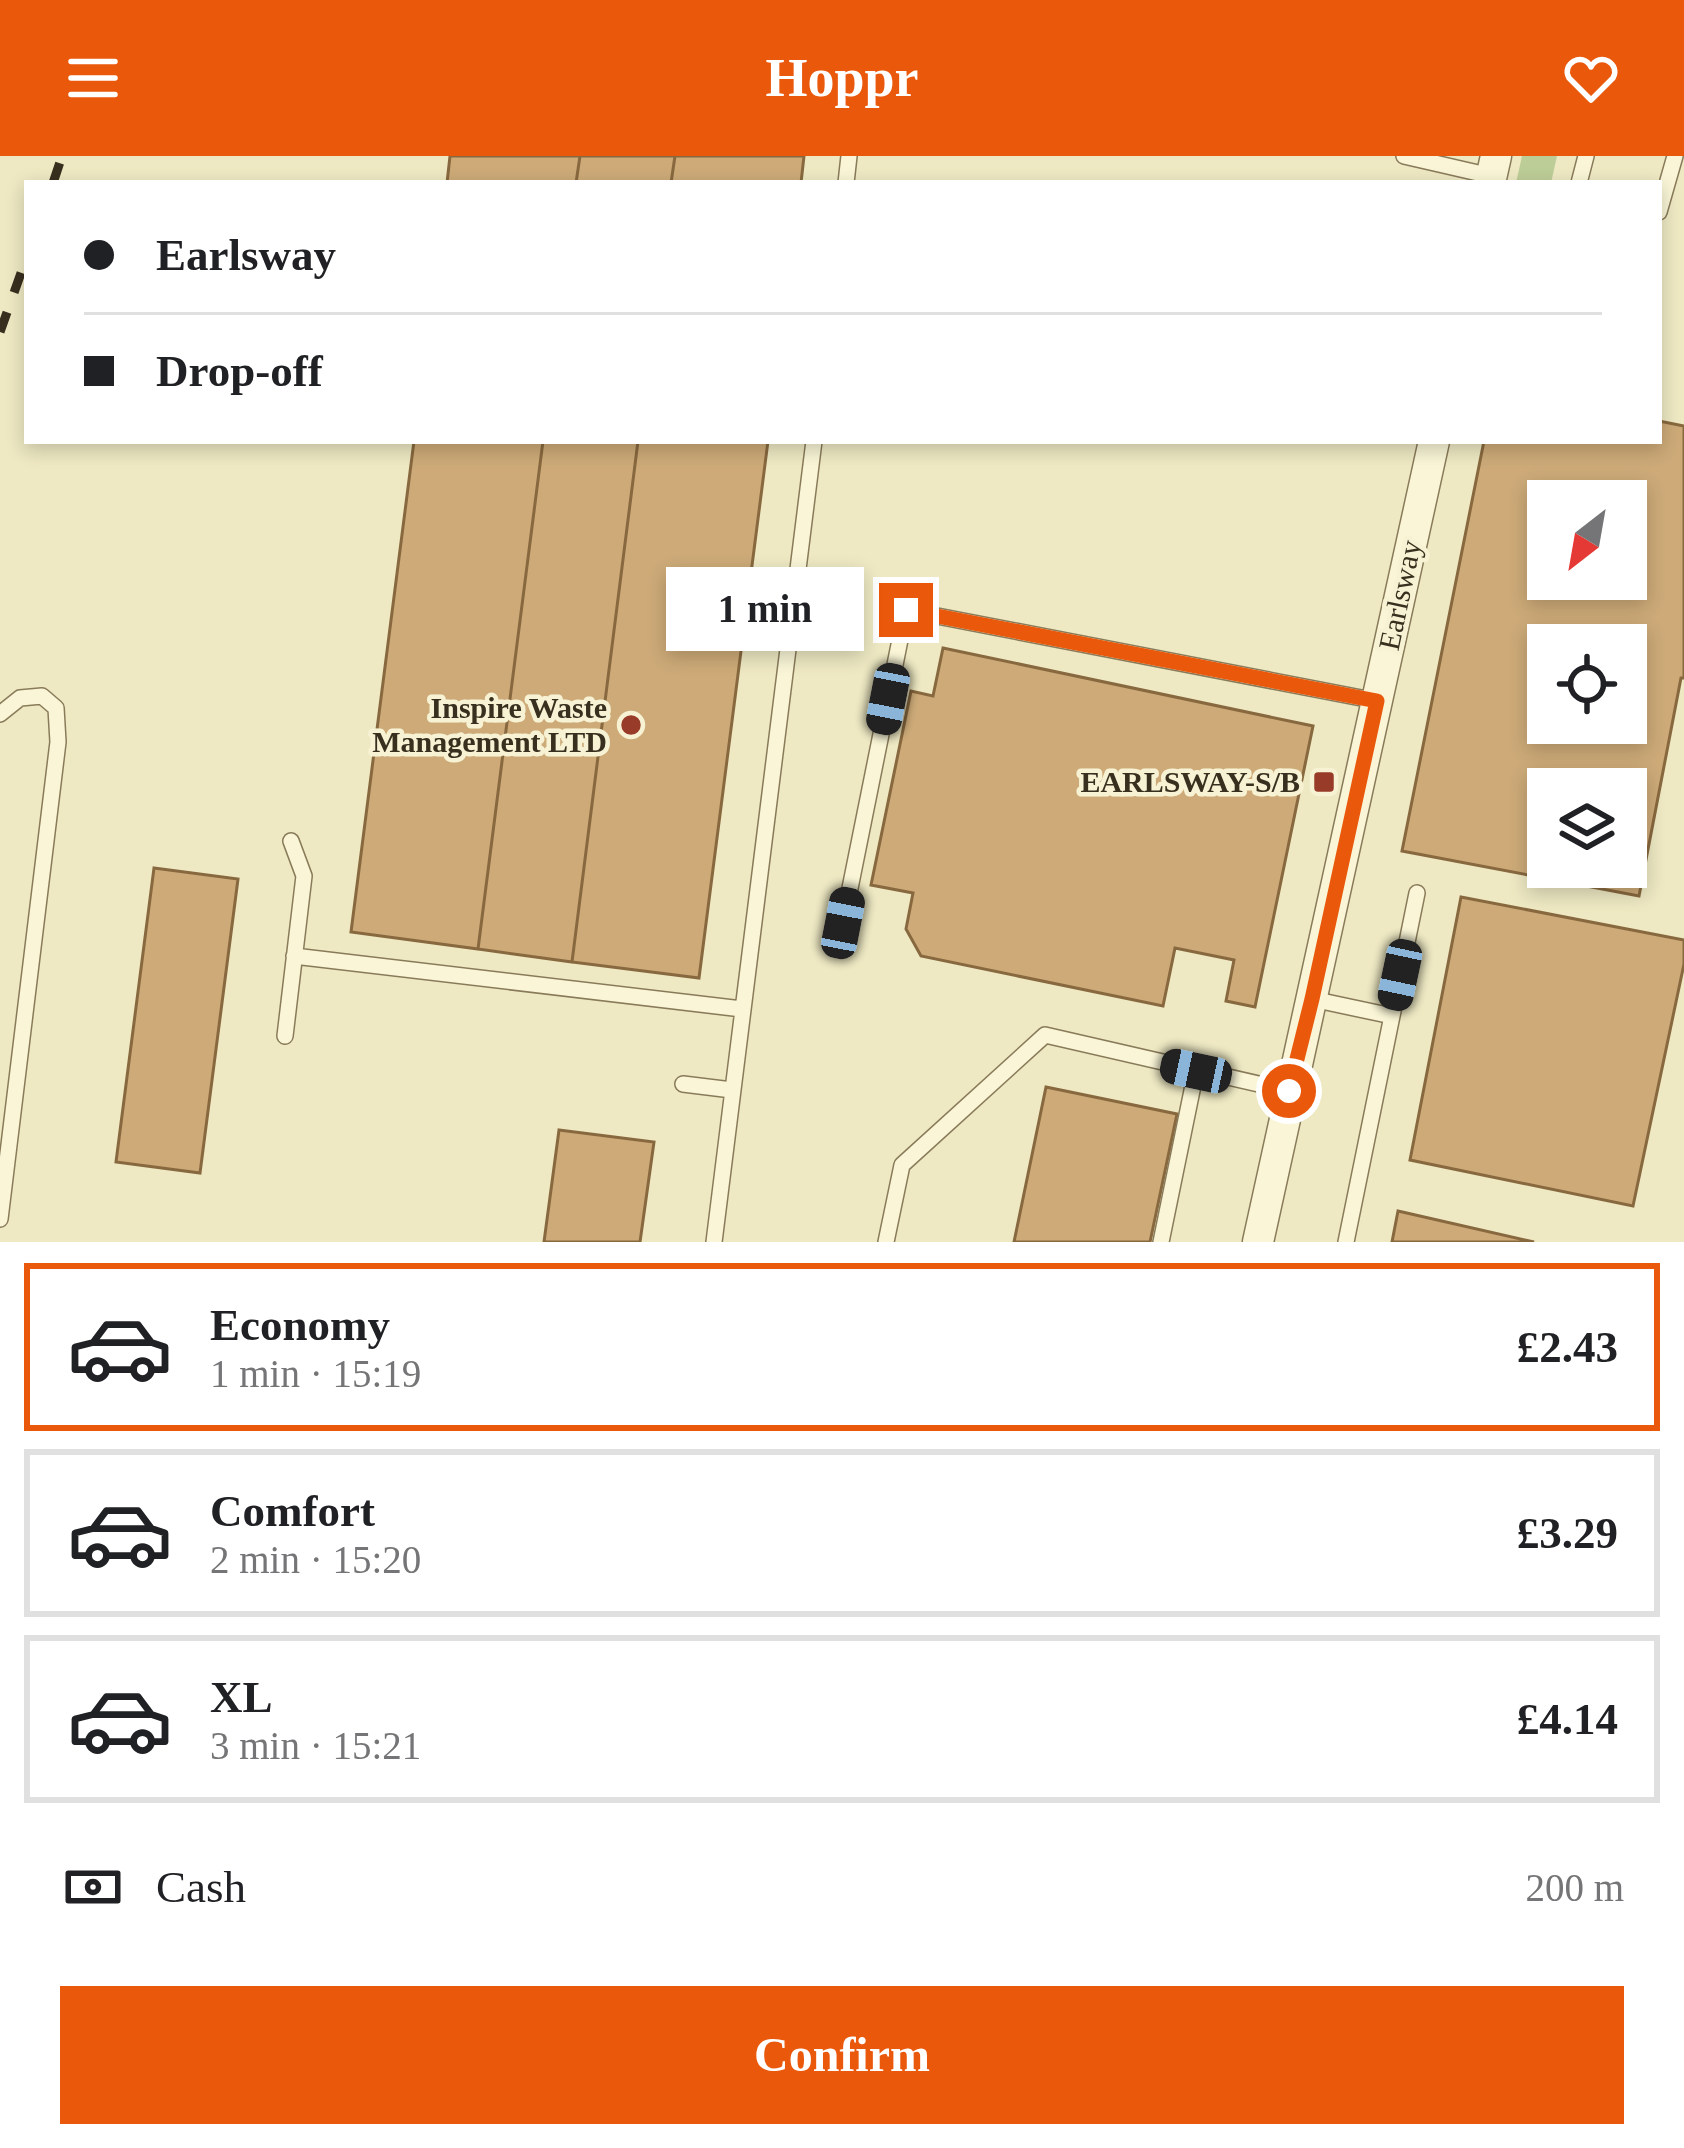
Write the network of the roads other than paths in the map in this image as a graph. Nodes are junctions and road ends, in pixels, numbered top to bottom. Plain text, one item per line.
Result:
1 (1404, 156) edge
2 (1675, 156) edge
3 (1492, 172) edge
4 (1662, 202) edge
5 (814, 444) edge
6 (1433, 444) edge
7 (1377, 701) junction
8 (0, 714) edge
9 (291, 841) dead end
10 (1417, 893) dead end
11 (843, 923) dead end
12 (294, 956) junction
13 (1312, 999) junction
14 (742, 1009) junction
15 (1392, 1016) junction
16 (285, 1036) dead end
17 (1196, 1071) junction
18 (683, 1084) dead end
19 (732, 1090) junction
20 (1289, 1091) junction
21 (0, 1219) edge
22 (714, 1242) edge
23 (886, 1242) edge
24 (1161, 1242) edge
25 (1258, 1242) edge
26 (1346, 1242) edge

1 - 3 lane
2 - 4 lane
5 - 14 lane
6 - 7 street, Earlsway
7 - 11 lane
7 - 13 street, Earlsway
8 - 21 lane
9 - 12 lane
10 - 15 lane
12 - 14 lane
12 - 16 lane
13 - 15 lane
13 - 20 street, Earlsway
14 - 19 lane
15 - 26 lane
17 - 20 lane
17 - 23 lane
17 - 24 lane
18 - 19 lane
19 - 22 lane
20 - 25 street, Earlsway

